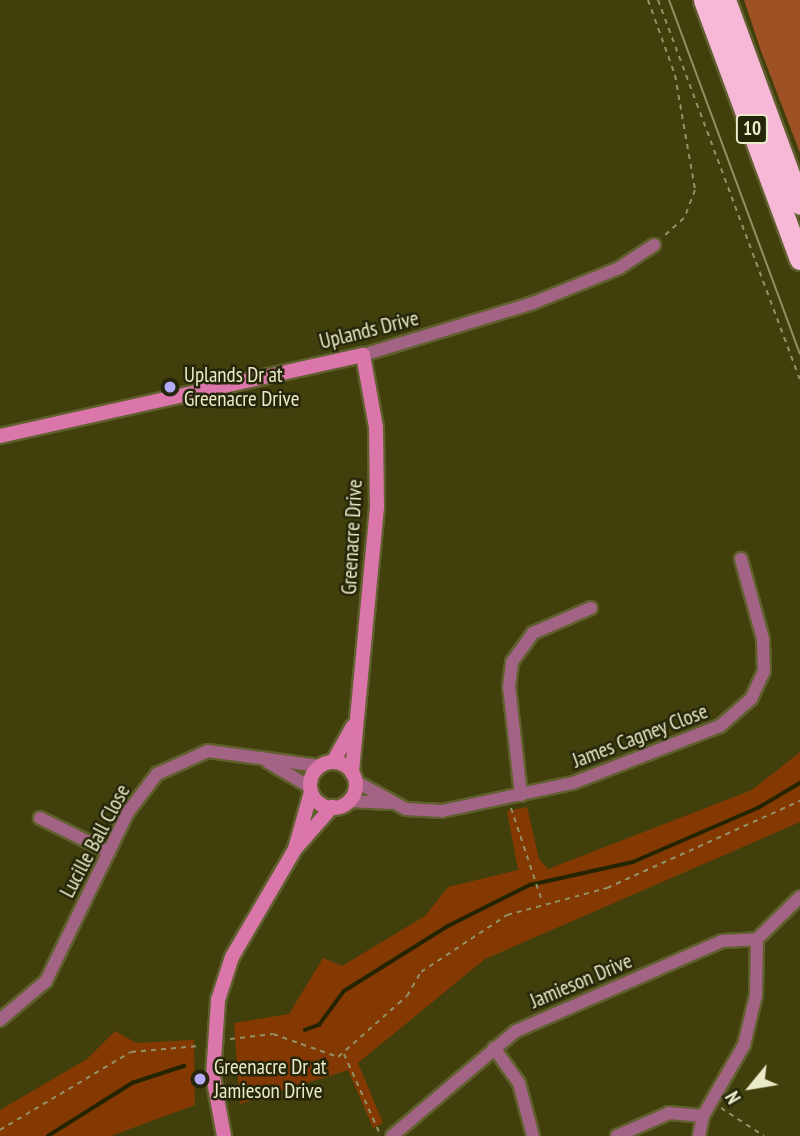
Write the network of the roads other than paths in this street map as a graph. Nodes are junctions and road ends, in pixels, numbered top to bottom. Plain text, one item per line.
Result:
1 (704, 0) edge
2 (725, 0) edge
3 (800, 204) edge
4 (654, 246) road end
5 (800, 259) edge
6 (363, 355) junction
7 (0, 436) edge
8 (741, 559) dead end
9 (591, 608) dead end
10 (355, 722) junction
11 (268, 762) junction
12 (326, 764) junction
13 (354, 777) junction
14 (311, 790) junction
15 (515, 796) junction
16 (349, 801) junction
17 (390, 803) junction
18 (332, 807) junction
19 (40, 818) dead end
20 (295, 849) junction
21 (109, 852) junction
22 (800, 897) edge
23 (757, 939) junction
24 (0, 1020) edge
25 (494, 1048) junction
26 (703, 1116) junction
27 (224, 1136) edge
28 (392, 1136) edge
29 (533, 1136) edge
30 (617, 1136) edge
31 (699, 1136) edge

1 - 5 highway, 10
2 - 3 highway, 10
4 - 6 street, Uplands Drive
6 - 7 street, Uplands Drive
6 - 10 street, Greenacre Drive
8 - 15 street, James Cagney Close
9 - 15 street
10 - 12 street, Greenacre Drive
10 - 13 street, Greenacre Drive
11 - 12 street, Lucille Ball Close
11 - 14 street, Lucille Ball Close
11 - 21 street, Lucille Ball Close
12 - 13 street
12 - 14 street, Greenacre Drive
13 - 16 street, Greenacre Drive
13 - 17 street, James Cagney Close
14 - 18 street
14 - 20 street
15 - 17 street, James Cagney Close
16 - 17 street, James Cagney Close
16 - 18 street
18 - 20 street
19 - 21 street
20 - 27 street
21 - 24 street, Lucille Ball Close
22 - 23 street
23 - 25 street, Jamieson Drive
23 - 26 street
25 - 28 street, Jamieson Drive
25 - 29 street
26 - 30 street
26 - 31 street

